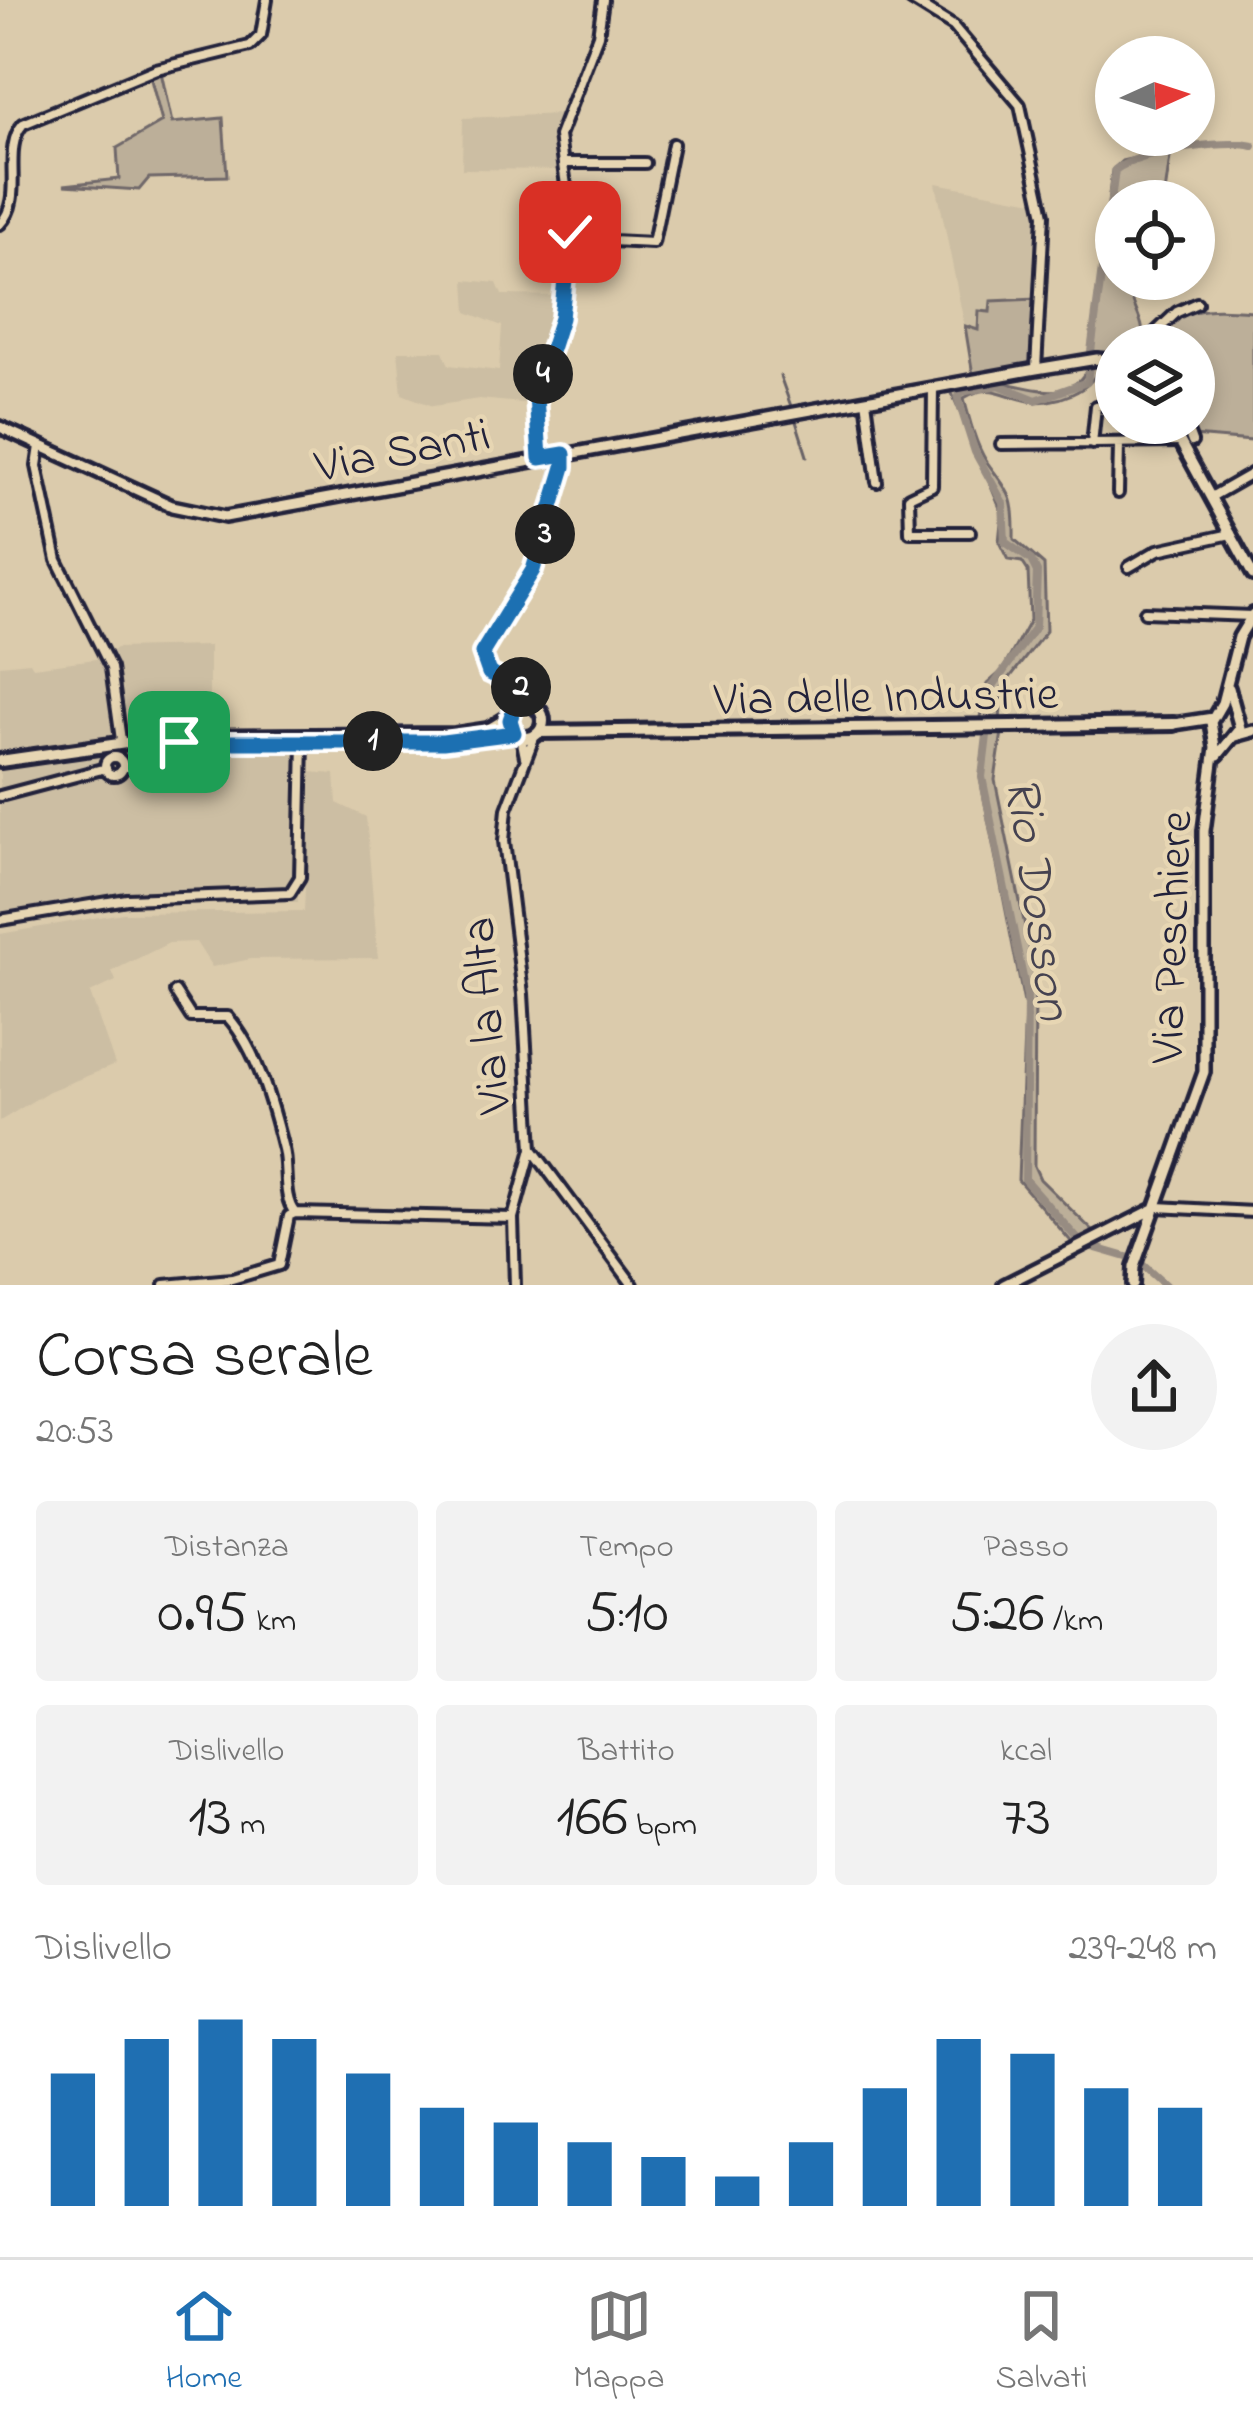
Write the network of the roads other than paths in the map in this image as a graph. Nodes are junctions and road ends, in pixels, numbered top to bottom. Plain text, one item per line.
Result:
1 (267, 0) edge
2 (603, 0) edge
3 (911, 0) edge
4 (673, 144) dead end
5 (562, 163) junction
6 (646, 164) dead end
7 (0, 224) edge
8 (569, 239) junction
9 (1197, 303) dead end
10 (1164, 324) edge
11 (1095, 360) edge
12 (1036, 369) junction
13 (933, 388) junction
14 (866, 400) junction
15 (1095, 408) edge
16 (0, 427) edge
17 (1001, 444) dead end
18 (1141, 444) edge
19 (1187, 444) edge
20 (1092, 445) junction
21 (1119, 445) junction
22 (40, 446) junction
23 (564, 454) junction
24 (540, 458) junction
25 (1253, 473) edge
26 (877, 482) dead end
27 (1118, 494) dead end
28 (1211, 497) junction
29 (970, 532) dead end
30 (1231, 534) junction
31 (1129, 567) dead end
32 (1253, 575) edge
33 (1145, 612) dead end
34 (1252, 615) edge
35 (1231, 671) junction
36 (518, 683) junction
37 (515, 711) junction
38 (540, 713) junction
39 (1216, 715) junction
40 (1236, 715) junction
41 (1174, 724) junction
42 (1253, 729) edge
43 (1214, 732) junction
44 (537, 734) junction
45 (518, 735) junction
46 (600, 735) junction
47 (1232, 737) junction
48 (121, 740) junction
49 (303, 741) junction
50 (0, 763) edge
51 (171, 767) dead end
52 (1213, 767) junction
53 (518, 781) junction
54 (0, 796) edge
55 (0, 920) edge
56 (175, 992) dead end
57 (532, 1149) junction
58 (1157, 1207) junction
59 (1253, 1212) edge
60 (295, 1213) junction
61 (513, 1218) junction
62 (1127, 1225) junction
63 (1146, 1232) junction
64 (165, 1285) edge
65 (515, 1285) edge
66 (633, 1285) edge
67 (1004, 1285) edge
68 (1133, 1285) edge

1 - 7 street
2 - 5 street
3 - 12 street
4 - 8 street
5 - 6 street
5 - 8 street
8 - 24 street
9 - 10 street
11 - 12 street, Via Santi
12 - 13 street, Via Santi
13 - 14 street, Via Santi
13 - 29 street
14 - 23 street, Via Santi
14 - 26 street
15 - 20 street
16 - 22 street, Via Santi
17 - 20 street
18 - 21 street
19 - 28 street
20 - 21 street
21 - 27 street
22 - 24 street, Via Santi
22 - 48 street
23 - 24 street, Via Santi
23 - 36 street
25 - 28 street
28 - 30 street
30 - 31 street
30 - 32 street
33 - 34 street
34 - 35 street
35 - 39 street
35 - 40 street
36 - 37 street
36 - 38 street
37 - 38 main road, Via delle Industrie
37 - 45 main road
37 - 48 main road
38 - 44 main road
38 - 46 main road, Via delle Industrie
39 - 40 street, Via delle Industrie
39 - 41 street, Via delle Industrie
39 - 43 street, Via Peschiere
40 - 42 street
40 - 47 street
41 - 43 street, Via delle Industrie
41 - 46 main road, Via delle Industrie
42 - 47 street
43 - 47 street, Via delle Industrie
43 - 52 street, Via Peschiere
44 - 45 main road, Via delle Industrie
44 - 46 main road, Via delle Industrie
44 - 53 street
45 - 49 main road
45 - 53 street
47 - 52 street
48 - 50 main road
49 - 50 main road
49 - 55 street
51 - 54 street
52 - 58 street, Via Peschiere
53 - 57 street, Via la Alta
56 - 60 street
57 - 61 street
57 - 66 street, Via la Alta
58 - 59 street
58 - 62 street
58 - 63 street, Via Peschiere
60 - 61 street
60 - 64 street
61 - 65 street
62 - 63 street
62 - 67 street
63 - 68 street, Via Peschiere

